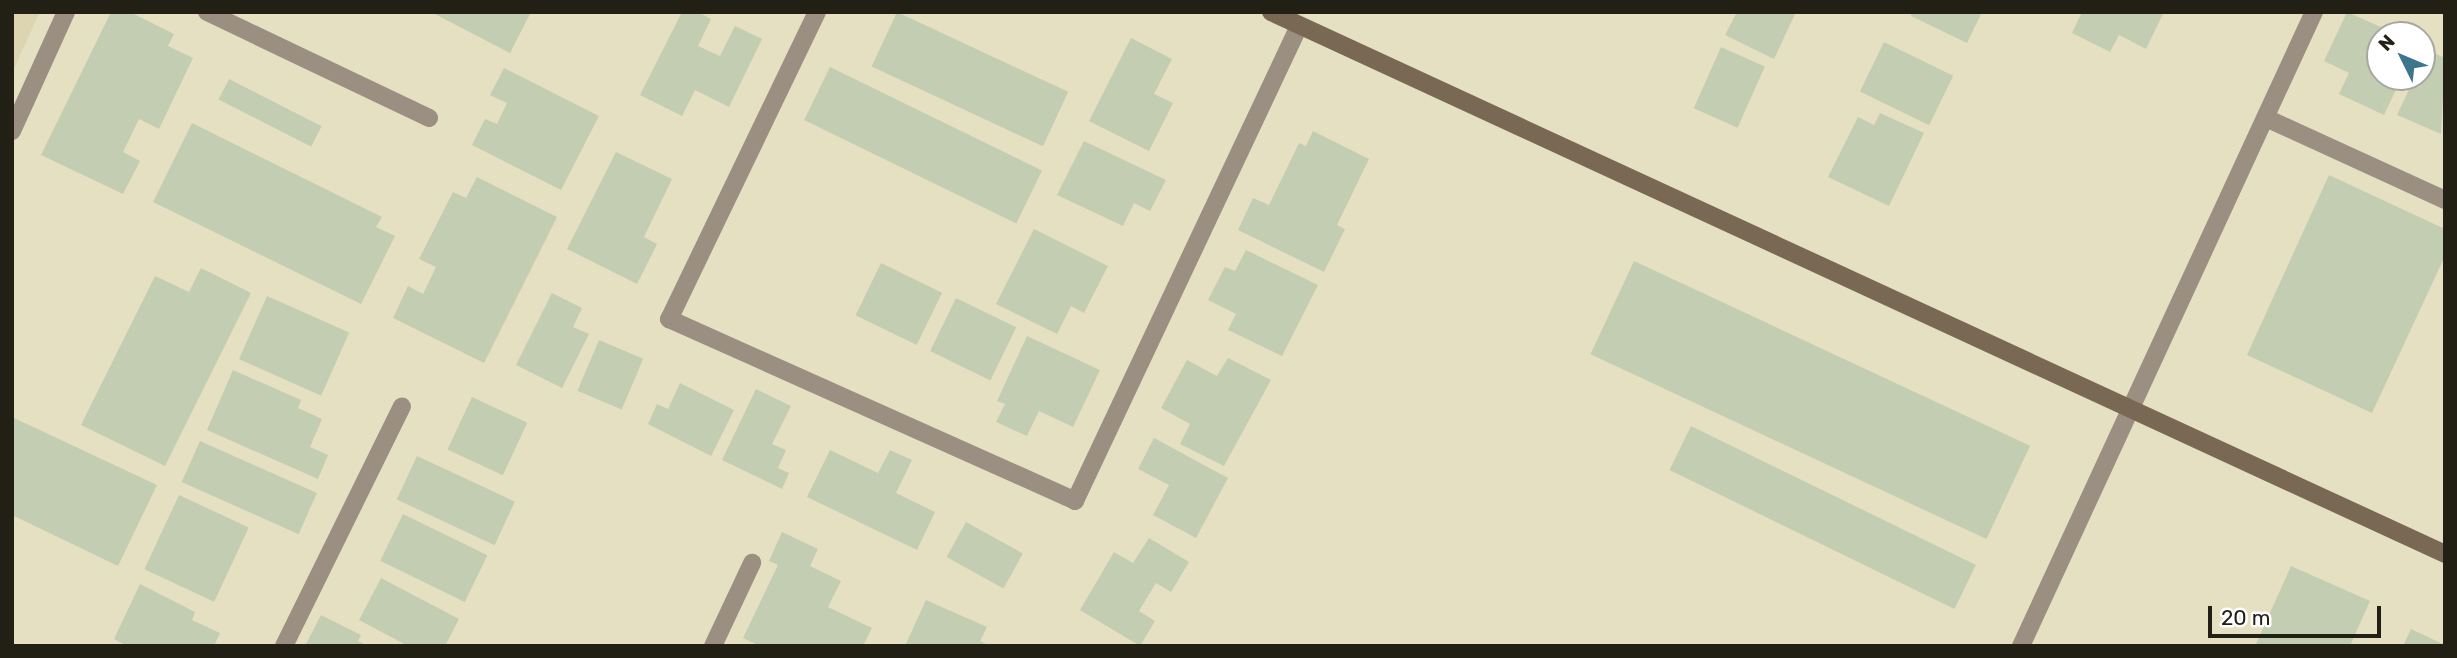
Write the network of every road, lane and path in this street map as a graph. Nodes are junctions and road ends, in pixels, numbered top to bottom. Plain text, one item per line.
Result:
1 (66, 12) edge
2 (207, 12) edge
3 (817, 12) edge
4 (1271, 12) edge
5 (2314, 12) edge
6 (1299, 26) junction
7 (429, 118) dead end
8 (2266, 118) junction
9 (12, 131) edge
10 (2445, 200) edge
11 (402, 405) dead end
12 (2131, 409) junction
13 (2445, 554) edge
14 (752, 564) dead end
15 (285, 646) edge
16 (713, 646) edge
17 (2021, 646) edge

1 - 9 street
2 - 7 street
3 - 6 street
4 - 6 street
5 - 8 street
6 - 12 street
8 - 10 street
8 - 12 street
11 - 15 street
12 - 13 street
12 - 17 street
14 - 16 street

